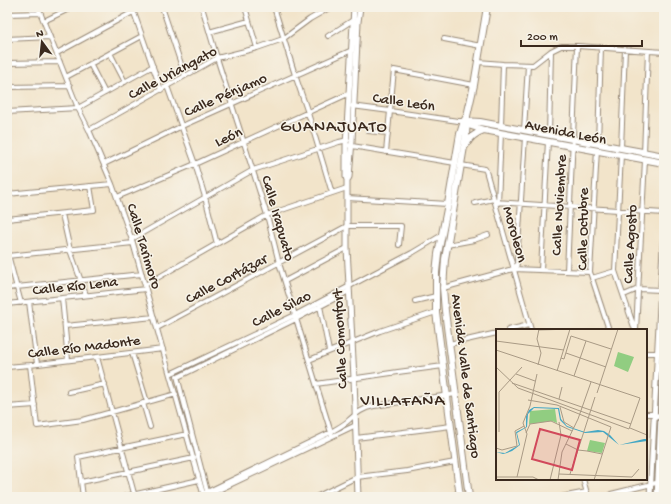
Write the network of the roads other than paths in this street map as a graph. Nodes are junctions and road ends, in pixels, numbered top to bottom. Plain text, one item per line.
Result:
1 (38, 7) edge
2 (73, 7) edge
3 (132, 7) edge
4 (162, 7) edge
5 (202, 7) edge
6 (245, 7) edge
7 (274, 7) edge
8 (331, 7) edge
9 (354, 7) edge
10 (360, 7) edge
11 (487, 7) edge
12 (133, 12) junction
13 (41, 13) junction
14 (7, 14) edge
15 (353, 20) junction
16 (44, 21) junction
17 (249, 22) junction
18 (209, 32) junction
19 (142, 36) junction
20 (328, 36) dead end
21 (50, 37) junction
22 (7, 39) edge
23 (283, 39) junction
24 (444, 39) dead end
25 (481, 46) junction
26 (577, 46) junction
27 (256, 48) junction
28 (356, 48) junction
29 (601, 48) junction
30 (625, 49) junction
31 (351, 51) junction
32 (551, 51) junction
33 (648, 51) junction
34 (664, 52) edge
35 (57, 53) junction
36 (110, 53) junction
37 (217, 58) junction
38 (60, 62) junction
39 (478, 62) junction
40 (7, 63) edge
41 (90, 64) junction
42 (503, 64) junction
43 (528, 65) junction
44 (153, 66) junction
45 (185, 76) junction
46 (295, 76) junction
47 (66, 77) junction
48 (125, 82) junction
49 (474, 85) junction
50 (70, 86) junction
51 (167, 86) junction
52 (7, 87) edge
53 (161, 90) junction
54 (105, 93) junction
55 (348, 94) junction
56 (232, 104) junction
57 (350, 106) junction
58 (78, 108) junction
59 (390, 111) junction
60 (7, 112) edge
61 (308, 113) junction
62 (464, 121) junction
63 (182, 126) junction
64 (501, 129) junction
65 (89, 130) junction
66 (484, 130) junction
67 (368, 131) dead end
68 (388, 133) junction
69 (525, 134) junction
70 (549, 138) junction
71 (244, 142) junction
72 (349, 143) junction
73 (574, 143) junction
74 (597, 147) junction
75 (319, 148) junction
76 (386, 152) junction
77 (463, 152) junction
78 (621, 152) junction
79 (644, 153) junction
80 (664, 156) edge
81 (646, 160) junction
82 (664, 163) edge
83 (104, 164) junction
84 (195, 164) junction
85 (458, 164) junction
86 (253, 170) junction
87 (112, 184) junction
88 (90, 186) junction
89 (347, 188) junction
90 (332, 193) junction
91 (7, 194) edge
92 (117, 197) junction
93 (206, 197) junction
94 (347, 198) junction
95 (496, 201) junction
96 (475, 203) dead end
97 (448, 204) junction
98 (521, 204) junction
99 (545, 205) junction
100 (570, 207) junction
101 (593, 208) junction
102 (618, 210) junction
103 (643, 211) junction
104 (664, 213) edge
105 (62, 214) junction
106 (267, 215) junction
107 (7, 219) edge
108 (347, 226) junction
109 (664, 229) edge
110 (442, 235) junction
111 (488, 235) dead end
112 (132, 241) junction
113 (217, 244) junction
114 (399, 245) dead end
115 (448, 245) junction
116 (347, 248) junction
117 (70, 250) junction
118 (7, 251) edge
119 (8, 256) edge
120 (279, 263) junction
121 (515, 269) junction
122 (541, 270) junction
123 (567, 271) junction
124 (615, 271) junction
125 (590, 272) junction
126 (142, 274) junction
127 (592, 278) junction
128 (80, 280) junction
129 (284, 281) junction
130 (16, 287) junction
131 (145, 287) junction
132 (7, 288) edge
133 (349, 288) junction
134 (443, 288) junction
135 (638, 289) junction
136 (661, 290) junction
137 (86, 295) junction
138 (624, 295) junction
139 (436, 296) junction
140 (62, 298) junction
141 (415, 301) dead end
142 (29, 302) junction
143 (21, 303) junction
144 (7, 304) edge
145 (320, 306) junction
146 (436, 312) junction
147 (154, 317) junction
148 (296, 317) junction
149 (65, 326) junction
150 (157, 328) junction
151 (530, 328) edge
152 (519, 329) edge
153 (609, 329) edge
154 (636, 329) edge
155 (636, 329) edge
156 (496, 333) edge
157 (352, 342) junction
158 (449, 344) junction
159 (163, 349) junction
160 (329, 351) junction
161 (132, 353) junction
162 (647, 353) edge
163 (658, 353) junction
164 (664, 353) edge
165 (97, 357) junction
166 (664, 357) edge
167 (68, 360) junction
168 (309, 360) junction
169 (38, 364) junction
170 (30, 365) junction
171 (443, 366) junction
172 (7, 367) edge
173 (170, 374) junction
174 (178, 377) junction
175 (354, 378) junction
176 (104, 384) junction
177 (316, 384) junction
178 (7, 389) edge
179 (69, 392) dead end
180 (176, 394) junction
181 (456, 394) junction
182 (447, 395) junction
183 (145, 403) junction
184 (35, 405) junction
185 (8, 407) edge
186 (112, 412) junction
187 (647, 414) edge
188 (654, 414) junction
189 (662, 414) edge
190 (355, 415) junction
191 (356, 425) junction
192 (451, 426) junction
193 (150, 427) dead end
194 (187, 434) junction
195 (332, 434) junction
196 (356, 438) junction
197 (122, 448) junction
198 (198, 457) junction
199 (193, 458) junction
200 (455, 462) junction
201 (128, 472) junction
202 (357, 477) junction
203 (199, 480) junction
204 (582, 480) edge
205 (664, 481) edge
206 (81, 482) junction
207 (657, 482) junction
208 (651, 484) junction
209 (611, 494) dead end
210 (205, 495) edge
211 (588, 495) edge
212 (134, 496) edge
213 (460, 496) edge
214 (83, 497) edge
215 (123, 497) edge
216 (316, 497) edge
217 (358, 497) edge
218 (442, 497) edge
219 (469, 497) edge
220 (560, 497) edge
221 (650, 497) edge
222 (657, 497) edge

1 - 13 street, Calle Tarimoro
2 - 16 street
3 - 12 street
4 - 45 street
5 - 18 street, Calle Irapuato
6 - 17 street
7 - 23 street
8 - 23 street, Calle Uriangato
9 - 15 street, Calle Comonfort
10 - 28 street, Calle Comonfort
11 - 25 main road, Avenida Valle de Santiago
12 - 19 street
12 - 35 street
13 - 14 street
13 - 16 street, Calle Tarimoro
15 - 20 street
15 - 31 street, Calle Comonfort
16 - 21 street, Calle Tarimoro
17 - 18 street
17 - 27 street
18 - 37 street, Calle Irapuato
19 - 36 street
19 - 44 street
21 - 22 street
21 - 35 street, Calle Tarimoro
23 - 27 street, Calle Uriangato
23 - 46 street
24 - 25 street
25 - 39 main road, Avenida Valle de Santiago
26 - 29 street
26 - 32 street
26 - 73 street, Calle Noviembre
27 - 37 street, Calle Uriangato
28 - 31 street, Calle Pénjamo
28 - 57 street, Calle Comonfort
29 - 30 street
29 - 74 street, Calle Octubre
30 - 33 street
30 - 78 street
31 - 46 street, Calle Pénjamo
31 - 55 street, Calle Comonfort
32 - 43 street
32 - 70 street
33 - 34 street
33 - 79 street
35 - 38 street, Calle Tarimoro
36 - 41 street
36 - 48 street
37 - 45 street, Calle Uriangato
37 - 56 street, Calle Irapuato
38 - 40 street
38 - 47 street, Calle Tarimoro
39 - 42 street
39 - 49 main road, Avenida Valle de Santiago
41 - 47 street
41 - 54 street
42 - 43 street
42 - 64 street
43 - 69 street
44 - 48 street
44 - 53 street
45 - 51 street, Calle Uriangato
46 - 56 street, Calle Pénjamo
46 - 61 street
47 - 50 street, Calle Tarimoro
48 - 54 street
49 - 59 street
49 - 62 main road, Avenida Valle de Santiago
50 - 52 street
50 - 58 street, Calle Tarimoro
51 - 53 street, Calle Uriangato
51 - 63 street
53 - 65 street, Calle Uriangato
54 - 58 street
55 - 57 street, Calle Comonfort
55 - 61 street, León
56 - 63 street, Calle Pénjamo
56 - 71 street, Calle Irapuato
57 - 59 street, Calle León
57 - 72 street, Calle Comonfort
58 - 60 street
58 - 65 street, Calle Tarimoro
59 - 62 street, Calle León
59 - 68 street
61 - 71 street, León
61 - 75 street
62 - 64 main road, Avenida León
62 - 66 main road, Avenida León
62 - 77 main road, Avenida Valle de Santiago
62 - 85 main road, Avenida Valle de Santiago
63 - 83 street, Calle Pénjamo
63 - 84 street
64 - 66 main road, Avenida León
64 - 69 main road, Avenida León
64 - 95 street
65 - 83 street, Calle Tarimoro
66 - 77 main road
67 - 68 street
68 - 76 street
69 - 70 main road, Avenida León
69 - 98 street
70 - 73 main road, Avenida León
70 - 99 street
71 - 84 street, León
71 - 86 street, Calle Irapuato
72 - 75 street
72 - 76 street
72 - 89 street, Calle Comonfort
73 - 74 main road, Avenida León
73 - 100 street, Calle Noviembre
74 - 78 main road, Avenida León
74 - 101 street, Calle Octubre
75 - 86 street
75 - 90 street
76 - 85 street
77 - 85 main road, Avenida Valle de Santiago
78 - 79 main road, Avenida León
78 - 81 main road, Avenida León
78 - 102 street
79 - 80 main road, Avenida León
81 - 82 main road, Avenida León
81 - 103 street, Calle Agosto
83 - 87 street, Calle Tarimoro
84 - 92 street, León
84 - 93 street
85 - 95 street, Moroleon
85 - 97 main road, Avenida Valle de Santiago
85 - 115 main road, Avenida Valle de Santiago
86 - 93 street
86 - 106 street, Calle Irapuato
87 - 88 street
87 - 92 street, Calle Tarimoro
88 - 91 street
88 - 105 street
89 - 90 street
89 - 94 street, Calle Comonfort
90 - 106 street
92 - 112 street, Calle Tarimoro
93 - 112 street
93 - 113 street
94 - 97 street
94 - 108 street, Calle Comonfort
95 - 96 street
95 - 98 street
95 - 121 street, Moroleon
97 - 110 main road, Avenida Valle de Santiago
98 - 99 street
98 - 121 street
99 - 100 street
99 - 122 street
100 - 101 street
100 - 123 street, Calle Noviembre
101 - 102 street
101 - 125 street, Calle Octubre
102 - 103 street
102 - 124 street
103 - 104 street
103 - 135 street, Calle Agosto
105 - 107 street
105 - 117 street
106 - 113 street
106 - 120 street, Calle Irapuato
108 - 114 street
108 - 116 street, Calle Comonfort
108 - 120 street, Calle Cortázar
109 - 136 street
110 - 133 street, Calle Silao
110 - 139 main road, Avenida Valle de Santiago
111 - 115 street
112 - 117 street
112 - 126 street, Calle Tarimoro
113 - 131 street
115 - 134 main road, Avenida Valle de Santiago
116 - 129 street
116 - 133 street, Calle Comonfort
117 - 119 street
117 - 128 street
118 - 119 street
119 - 130 street
120 - 129 street, Calle Irapuato
120 - 150 street, Calle Cortázar
121 - 122 street
121 - 134 street
121 - 151 street, Moroleon
122 - 123 street
123 - 125 street
124 - 127 street
124 - 138 street
125 - 127 street, Calle Octubre
126 - 128 street
126 - 131 street, Calle Tarimoro
127 - 153 street, Calle Octubre
128 - 130 street
128 - 137 street
129 - 148 street, Calle Irapuato
130 - 132 street
130 - 143 street
131 - 137 street, Calle Río Lena
131 - 147 street, Calle Tarimoro
133 - 145 street, Calle Silao
133 - 148 street, Calle Silao
133 - 157 street, Calle Comonfort
134 - 158 main road, Avenida Valle de Santiago
135 - 136 street
135 - 138 street
135 - 154 street, Calle Agosto
136 - 163 street
137 - 140 street, Calle Río Lena
138 - 155 street
139 - 141 street
139 - 146 main road, Avenida Valle de Santiago
140 - 142 street, Calle Río Lena
140 - 149 street
142 - 143 street, Calle Río Lena
142 - 169 street
143 - 144 street, Calle Río Lena
145 - 148 street, Calle Silao
145 - 160 street
146 - 157 street
146 - 171 main road, Avenida Valle de Santiago
147 - 149 street
147 - 150 street, Calle Tarimoro
148 - 168 street, Calle Irapuato
148 - 173 street, Calle Silao
148 - 174 street, Calle Silao
149 - 167 street
150 - 159 street, Calle Tarimoro
151 - 152 street
156 - 158 street
157 - 160 street
157 - 175 street, Calle Comonfort
158 - 181 main road, Avenida Valle de Santiago
159 - 161 street, Calle Río Madonte
159 - 173 street, Calle Tarimoro
160 - 168 street
161 - 165 street, Calle Río Madonte
161 - 183 street
162 - 163 street
163 - 164 street
163 - 188 street
165 - 167 street, Calle Río Madonte
165 - 176 street
166 - 189 street
167 - 169 street, Calle Río Madonte
168 - 177 street, Calle Irapuato
169 - 170 street, Calle Río Madonte
170 - 172 street, Calle Río Madonte
170 - 184 street
171 - 175 street
171 - 182 main road, Avenida Valle de Santiago
173 - 174 street
173 - 180 street, Calle Tarimoro
174 - 198 street
175 - 177 street
175 - 190 street, Calle Comonfort
176 - 179 street
176 - 186 street
177 - 195 street, Calle Irapuato
178 - 185 street
180 - 183 street
180 - 194 street, Calle Tarimoro
181 - 182 street
181 - 219 main road, Avenida Valle de Santiago
182 - 190 street
182 - 192 main road, Avenida Valle de Santiago
183 - 186 street
183 - 193 street
184 - 185 street
184 - 186 street
186 - 197 street
187 - 188 street
188 - 189 street
188 - 208 street
189 - 207 street
190 - 191 street, Calle Comonfort
190 - 195 street
191 - 195 street
191 - 196 street, Calle Comonfort
192 - 196 street
192 - 200 main road, Avenida Valle de Santiago
194 - 197 street
194 - 199 street, Calle Tarimoro
195 - 210 street
196 - 202 street, Calle Comonfort
197 - 201 street
197 - 206 street
198 - 199 street
198 - 210 street
199 - 201 street
199 - 203 street, Calle Tarimoro
200 - 202 street
200 - 213 main road, Avenida Valle de Santiago
201 - 206 street
201 - 212 street
202 - 216 street
202 - 217 street, Calle Comonfort
203 - 210 street, Calle Tarimoro
203 - 212 street
204 - 211 street
205 - 207 street
206 - 214 street
207 - 208 street
207 - 222 street
208 - 209 street
208 - 221 street
211 - 220 street
212 - 215 street
213 - 218 street

